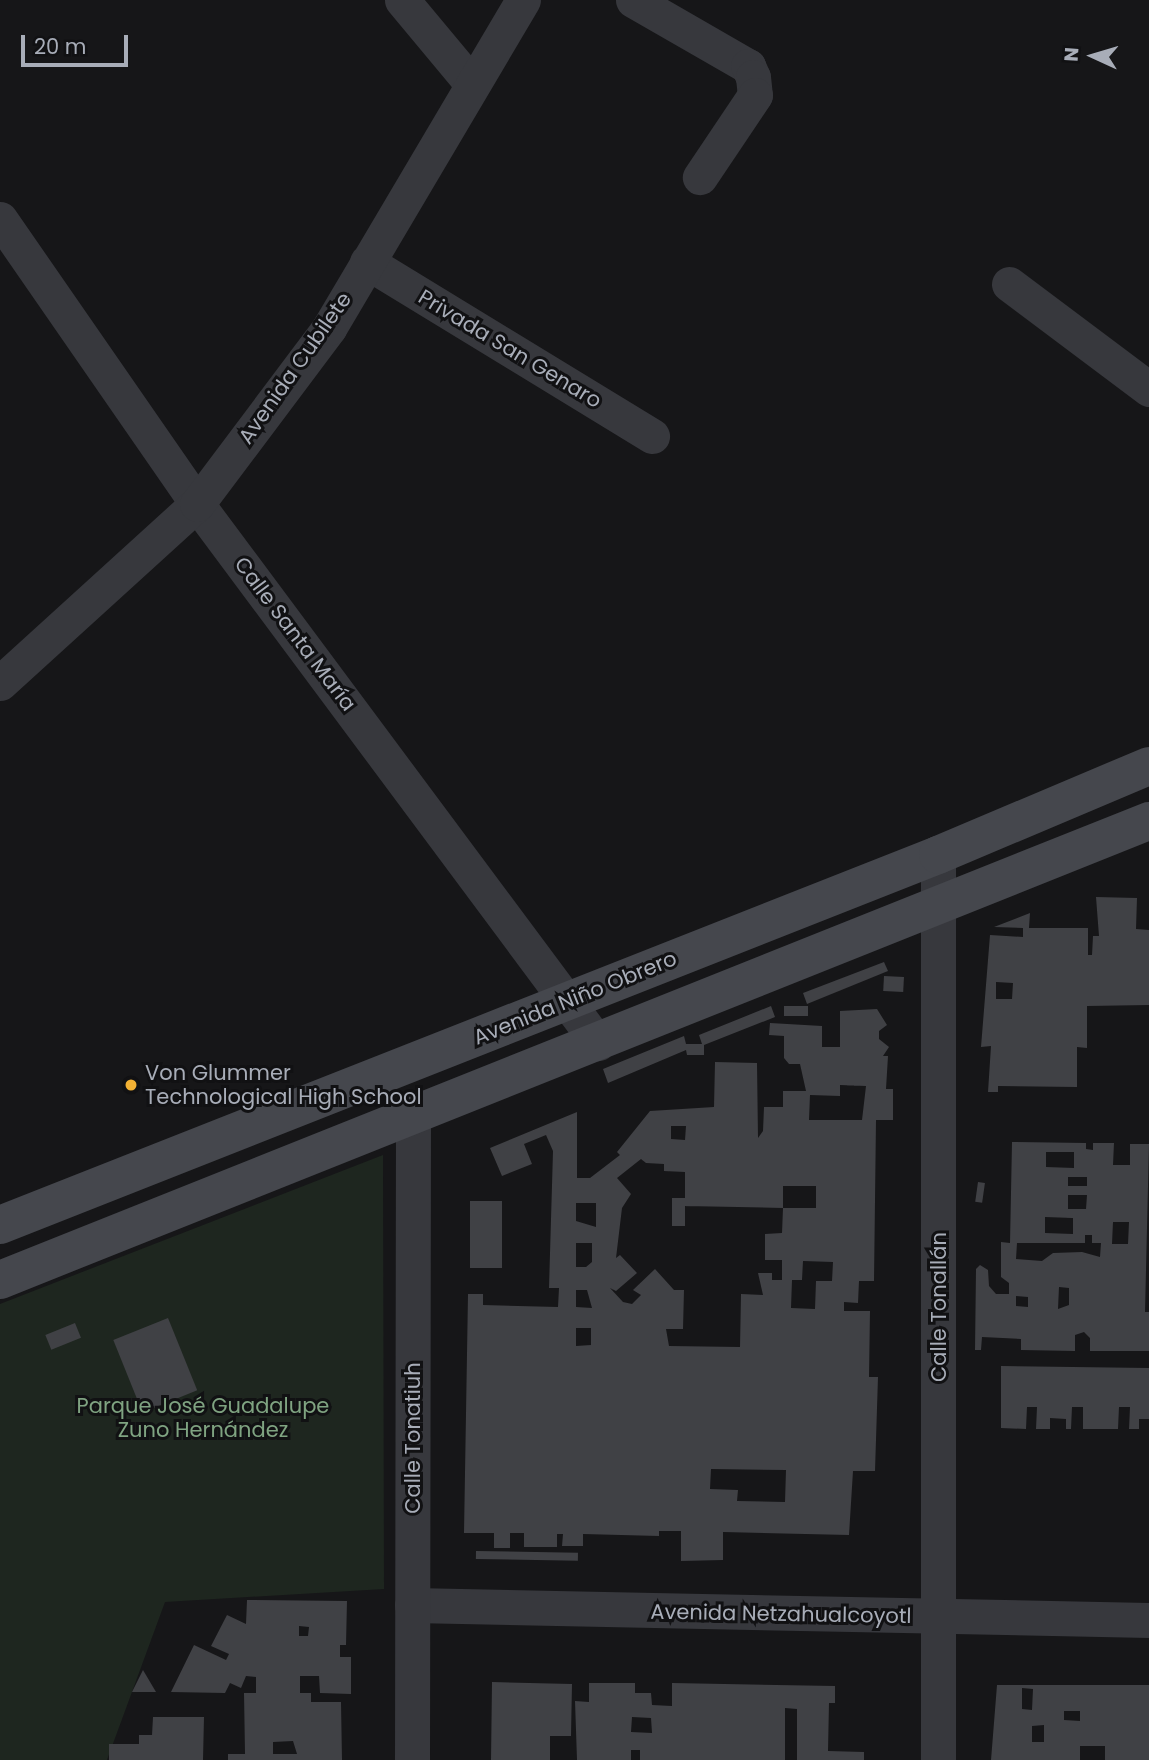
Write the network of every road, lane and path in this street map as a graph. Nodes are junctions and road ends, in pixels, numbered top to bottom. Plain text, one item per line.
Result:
1 (402, 0) edge
2 (523, 0) edge
3 (633, 0) edge
4 (472, 84) junction
5 (700, 177) dead end
6 (0, 219) edge
7 (367, 262) junction
8 (1009, 284) dead end
9 (1149, 389) edge
10 (652, 436) dead end
11 (197, 504) junction
12 (0, 683) edge
13 (1149, 766) edge
14 (1149, 821) edge
15 (938, 855) junction
16 (938, 907) junction
17 (567, 1001) junction
18 (598, 1043) junction
19 (413, 1116) junction
20 (0, 1225) edge
21 (0, 1280) edge
22 (412, 1605) junction
23 (939, 1617) junction
24 (1149, 1620) edge
25 (412, 1760) edge
26 (938, 1760) edge

1 - 4 street
2 - 4 street, Avenida Cubilete
3 - 5 street
4 - 7 street, Avenida Cubilete
6 - 11 street, Calle Santa María
7 - 10 street, Privada San Genaro
7 - 11 street, Avenida Cubilete
8 - 9 street
11 - 12 street, Avenida Cubilete
11 - 17 street, Calle Santa María
13 - 15 main road, Avenida Niño Obrero
14 - 16 main road
15 - 16 street, Calle Tonallán
15 - 17 main road, Avenida Niño Obrero
16 - 18 main road
16 - 23 street, Calle Tonallán
17 - 18 street, Calle Santa María
17 - 20 main road, Avenida Niño Obrero
18 - 19 main road
19 - 21 main road
19 - 22 street, Calle Tonatiuh
22 - 23 street, Avenida Netzahualcoyotl
22 - 25 street, Calle Tonatiuh
23 - 24 street, Avenida Netzahualcoyotl
23 - 26 street, Calle Tonallán

